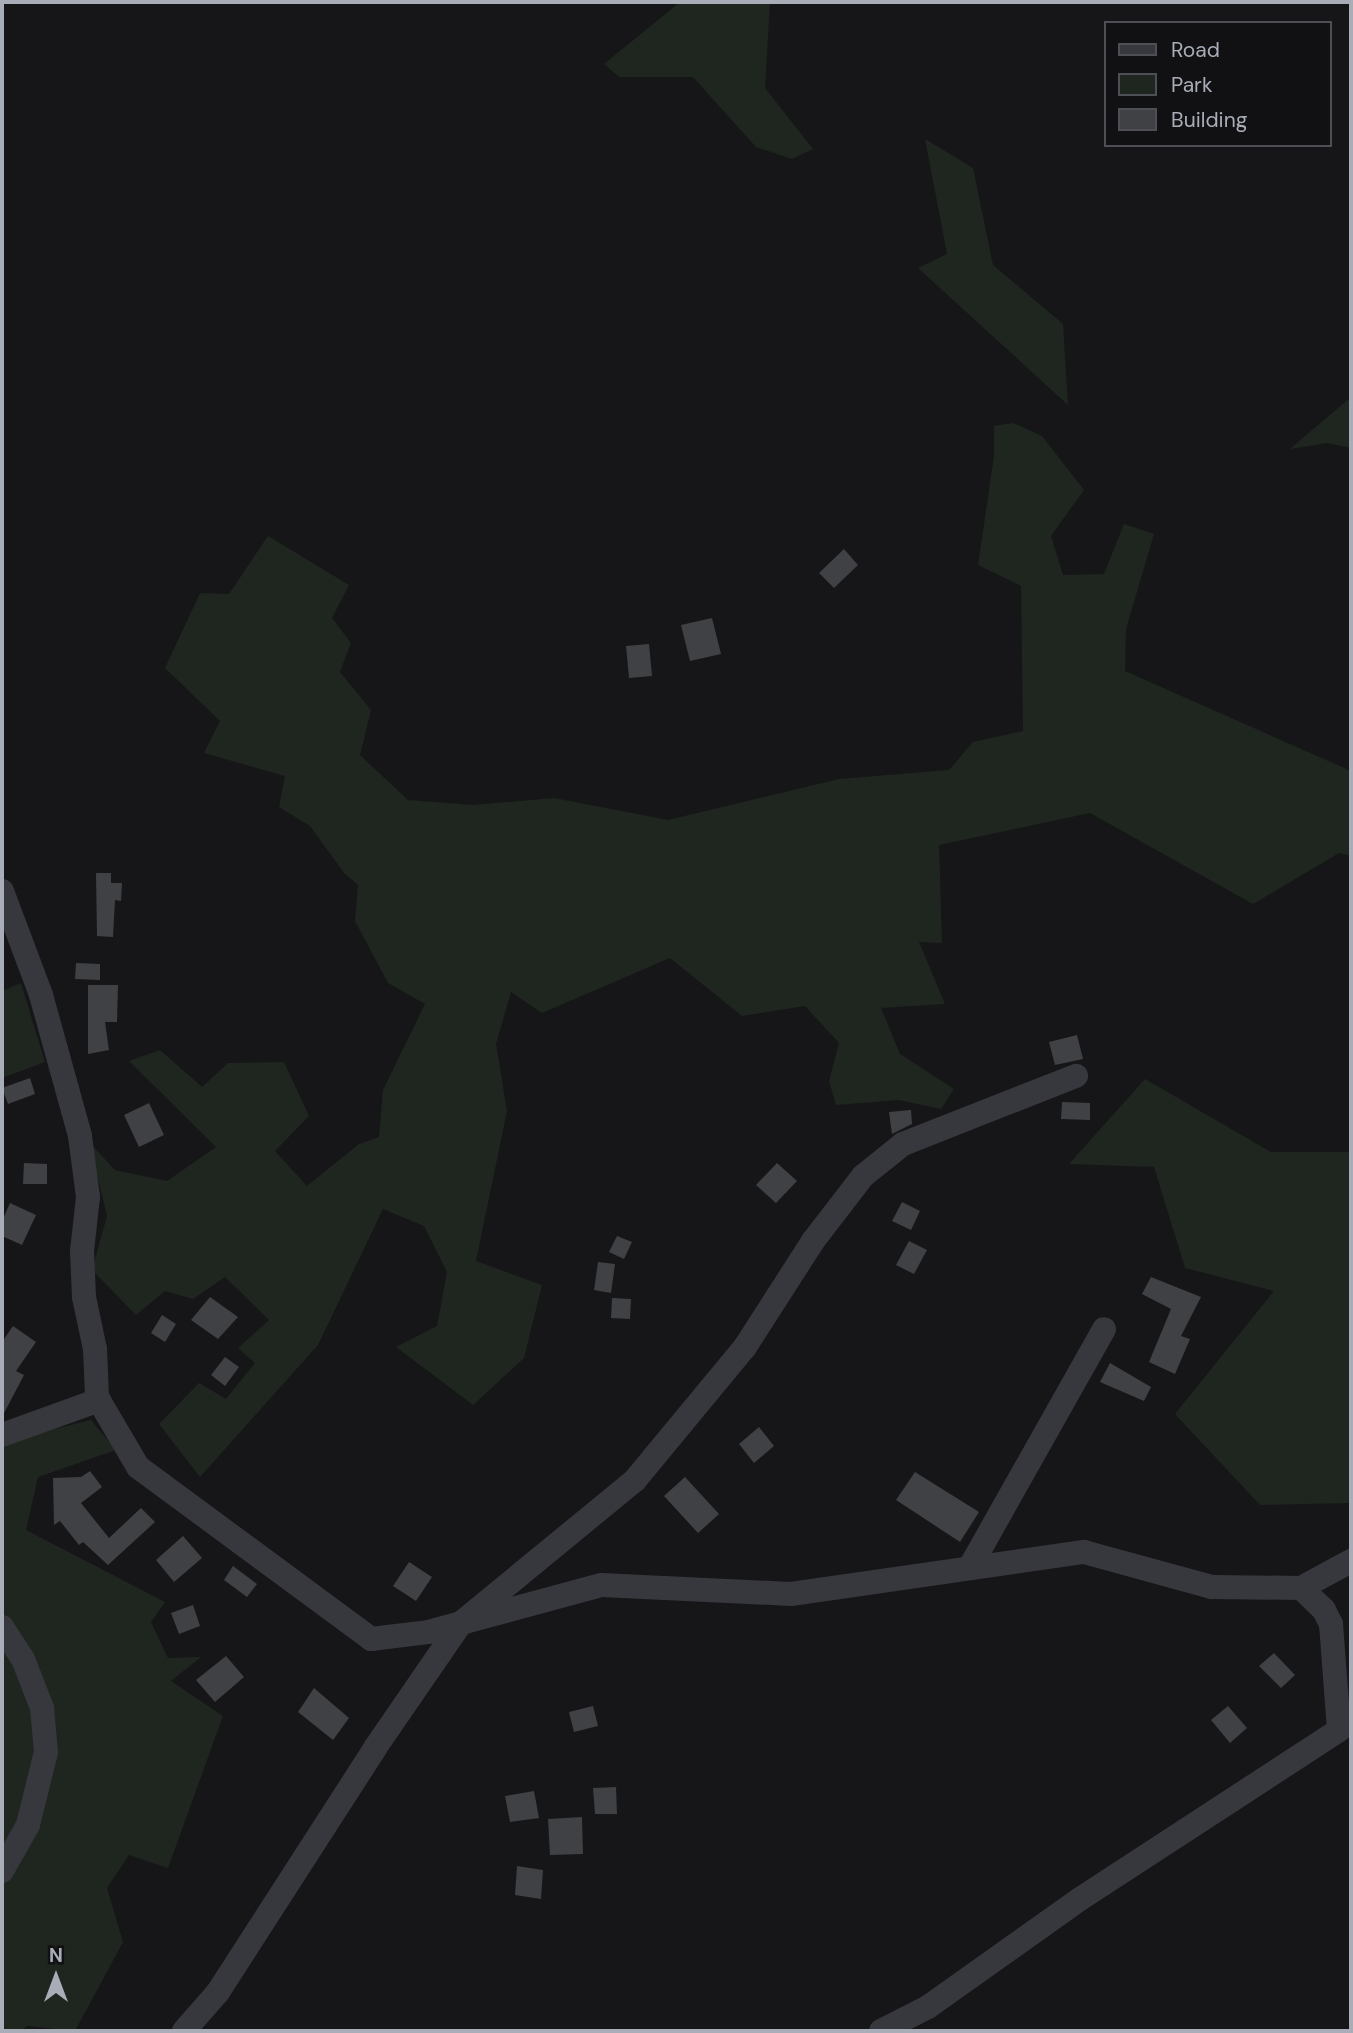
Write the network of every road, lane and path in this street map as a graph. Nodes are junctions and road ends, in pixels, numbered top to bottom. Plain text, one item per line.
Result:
1 (2, 891) edge
2 (1076, 1076) dead end
3 (1104, 1329) dead end
4 (100, 1400) junction
5 (2, 1435) edge
6 (1351, 1561) edge
7 (970, 1567) junction
8 (1301, 1588) junction
9 (461, 1623) junction
10 (2, 1626) edge
11 (2, 1871) edge
12 (184, 2031) edge
13 (881, 2031) edge

1 - 4 street
2 - 9 street
3 - 7 street
4 - 5 street
4 - 9 street
6 - 8 street
7 - 8 street
7 - 9 street
8 - 13 street
9 - 12 street
10 - 11 street

